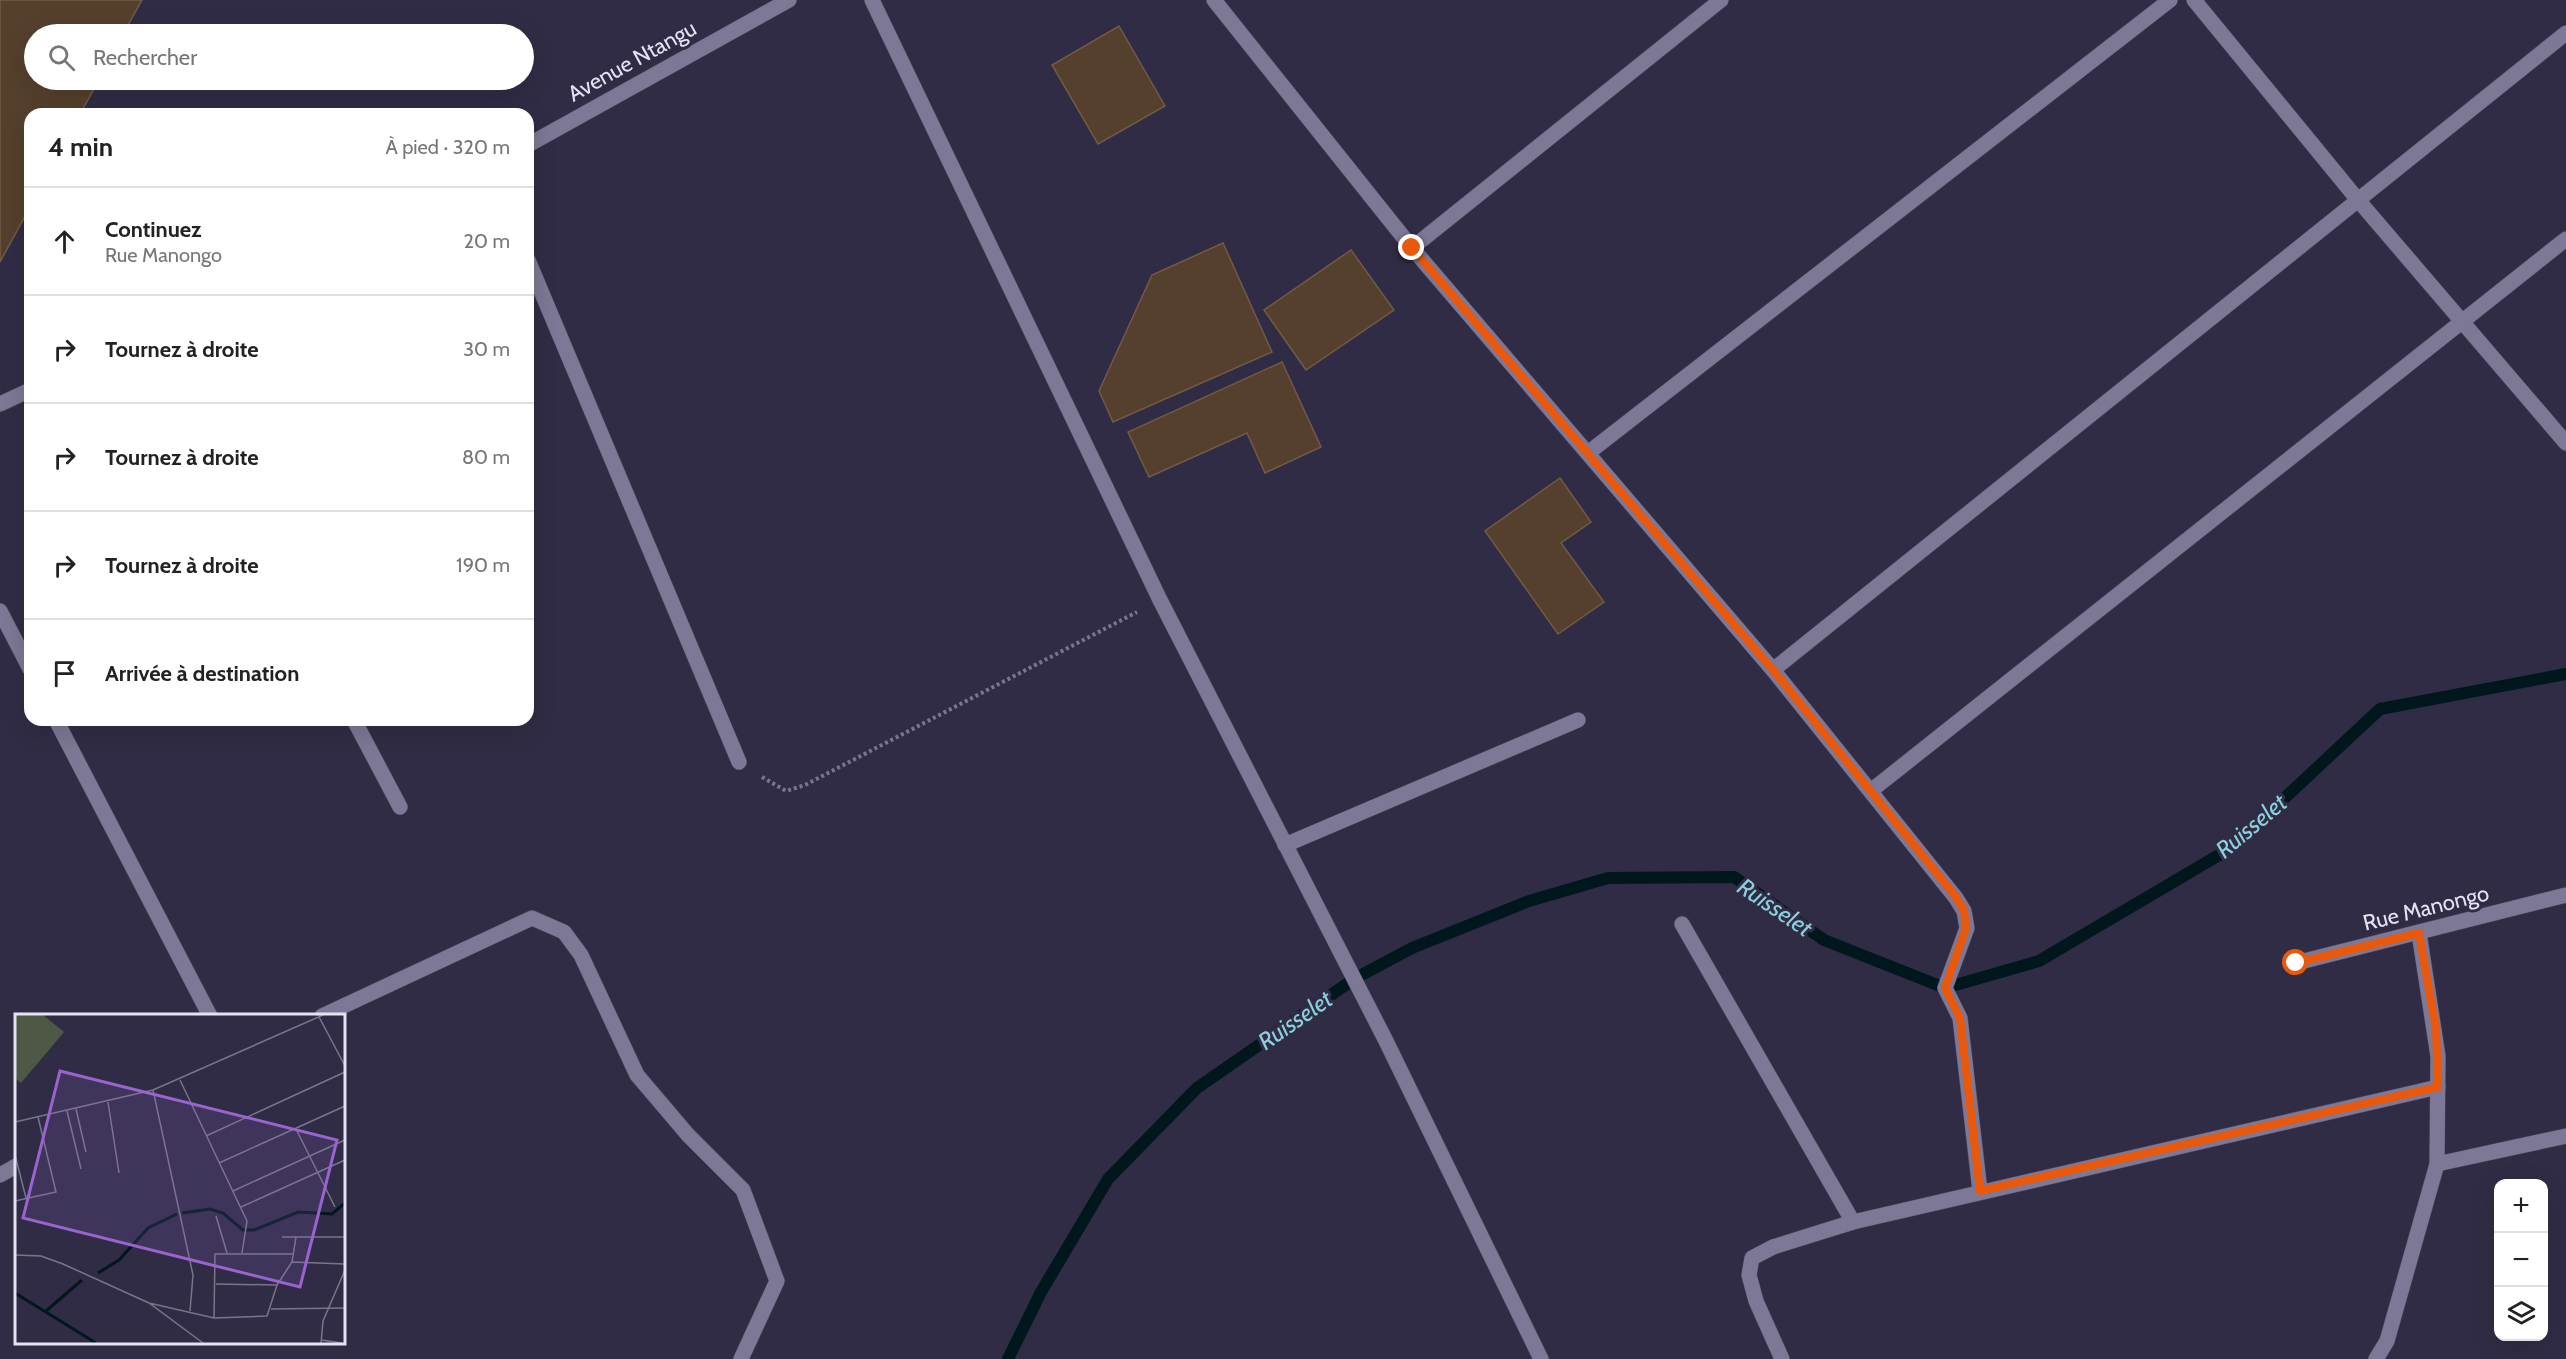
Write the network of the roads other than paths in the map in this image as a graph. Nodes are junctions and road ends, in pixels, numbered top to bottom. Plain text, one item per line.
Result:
1 (789, 0) edge
2 (872, 0) edge
3 (1214, 0) edge
4 (1721, 0) edge
5 (2170, 0) edge
6 (2194, 0) edge
7 (2566, 33) edge
8 (534, 142) edge
9 (2358, 200) junction
10 (2566, 239) edge
11 (1412, 248) junction
12 (534, 274) edge
13 (2462, 320) junction
14 (24, 393) edge
15 (0, 404) edge
16 (2566, 443) edge
17 (1588, 453) junction
18 (0, 611) edge
19 (24, 657) edge
20 (1773, 670) junction
21 (1578, 720) dead end
22 (59, 726) edge
23 (357, 726) edge
24 (739, 762) road end
25 (1872, 790) junction
26 (400, 807) dead end
27 (1286, 845) junction
28 (2566, 895) edge
29 (1682, 924) dead end
30 (2419, 933) junction
31 (2296, 963) dead end
32 (209, 1014) edge
33 (326, 1014) edge
34 (2438, 1087) junction
35 (2566, 1136) edge
36 (2437, 1164) junction
37 (15, 1167) edge
38 (0, 1175) edge
39 (1980, 1191) junction
40 (1853, 1222) junction
41 (741, 1359) edge
42 (1541, 1359) edge
43 (1782, 1359) edge
44 (2376, 1359) edge

1 - 8 street, Avenue Ntangu
2 - 27 street
3 - 11 street
4 - 11 street
5 - 17 street
6 - 9 street
7 - 9 street
9 - 13 street
9 - 20 street
10 - 13 street
11 - 17 street
12 - 24 street
13 - 16 street
13 - 25 street
14 - 15 street
17 - 20 street
18 - 19 street
20 - 25 street
21 - 27 street
22 - 32 street
23 - 26 street
25 - 39 street
27 - 42 street
28 - 30 street, Rue Manongo
29 - 40 street
30 - 31 street, Rue Manongo
30 - 34 street
33 - 41 street
34 - 36 street
34 - 39 street
35 - 36 street
36 - 44 street
37 - 38 street
39 - 40 street
40 - 43 street

